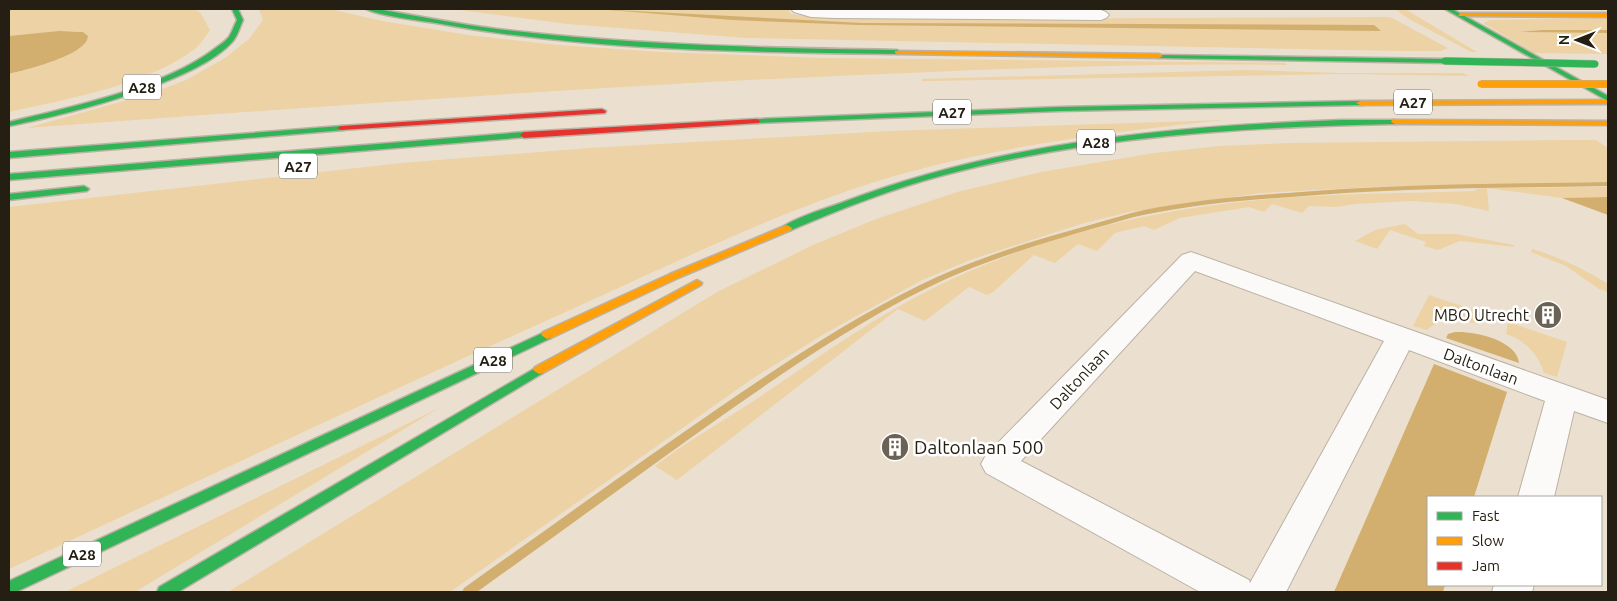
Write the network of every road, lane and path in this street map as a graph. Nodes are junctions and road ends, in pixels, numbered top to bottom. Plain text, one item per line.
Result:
1 (235, 9) edge
2 (373, 9) edge
3 (799, 9) edge
4 (1096, 9) edge
5 (1448, 9) edge
6 (1459, 15) junction
7 (1608, 15) edge
8 (1608, 64) edge
9 (1476, 84) dead end
10 (1608, 84) edge
11 (1608, 100) edge
12 (612, 110) dead end
13 (326, 118) dead end
14 (459, 120) junction
15 (1608, 123) edge
16 (9, 124) edge
17 (586, 131) junction
18 (9, 155) edge
19 (343, 162) dead end
20 (9, 177) edge
21 (98, 188) dead end
22 (9, 197) edge
23 (834, 208) junction
24 (730, 266) dead end
25 (704, 280) dead end
26 (1400, 337) junction
27 (1562, 395) junction
28 (1608, 412) edge
29 (1536, 496) edge
30 (9, 588) edge
31 (165, 592) edge
32 (1235, 592) edge
33 (1266, 592) edge

1 - 16 main road, A28
2 - 8 main road, bridge
3 - 4 street
5 - 6 main road
6 - 7 main road
6 - 11 main road
9 - 10 main road, bridge
11 - 17 main road, A27
12 - 14 main road, A27
13 - 14 main road, A27
14 - 18 main road, A27
15 - 23 main road, A28
17 - 19 main road, A27
17 - 20 main road, A27
21 - 22 main road
23 - 24 main road, A28
23 - 30 main road, A28
25 - 31 main road, A28
26 - 27 street, Daltonlaan
26 - 32 street, Daltonlaan
26 - 33 street
27 - 28 street, Daltonlaan
27 - 29 street

